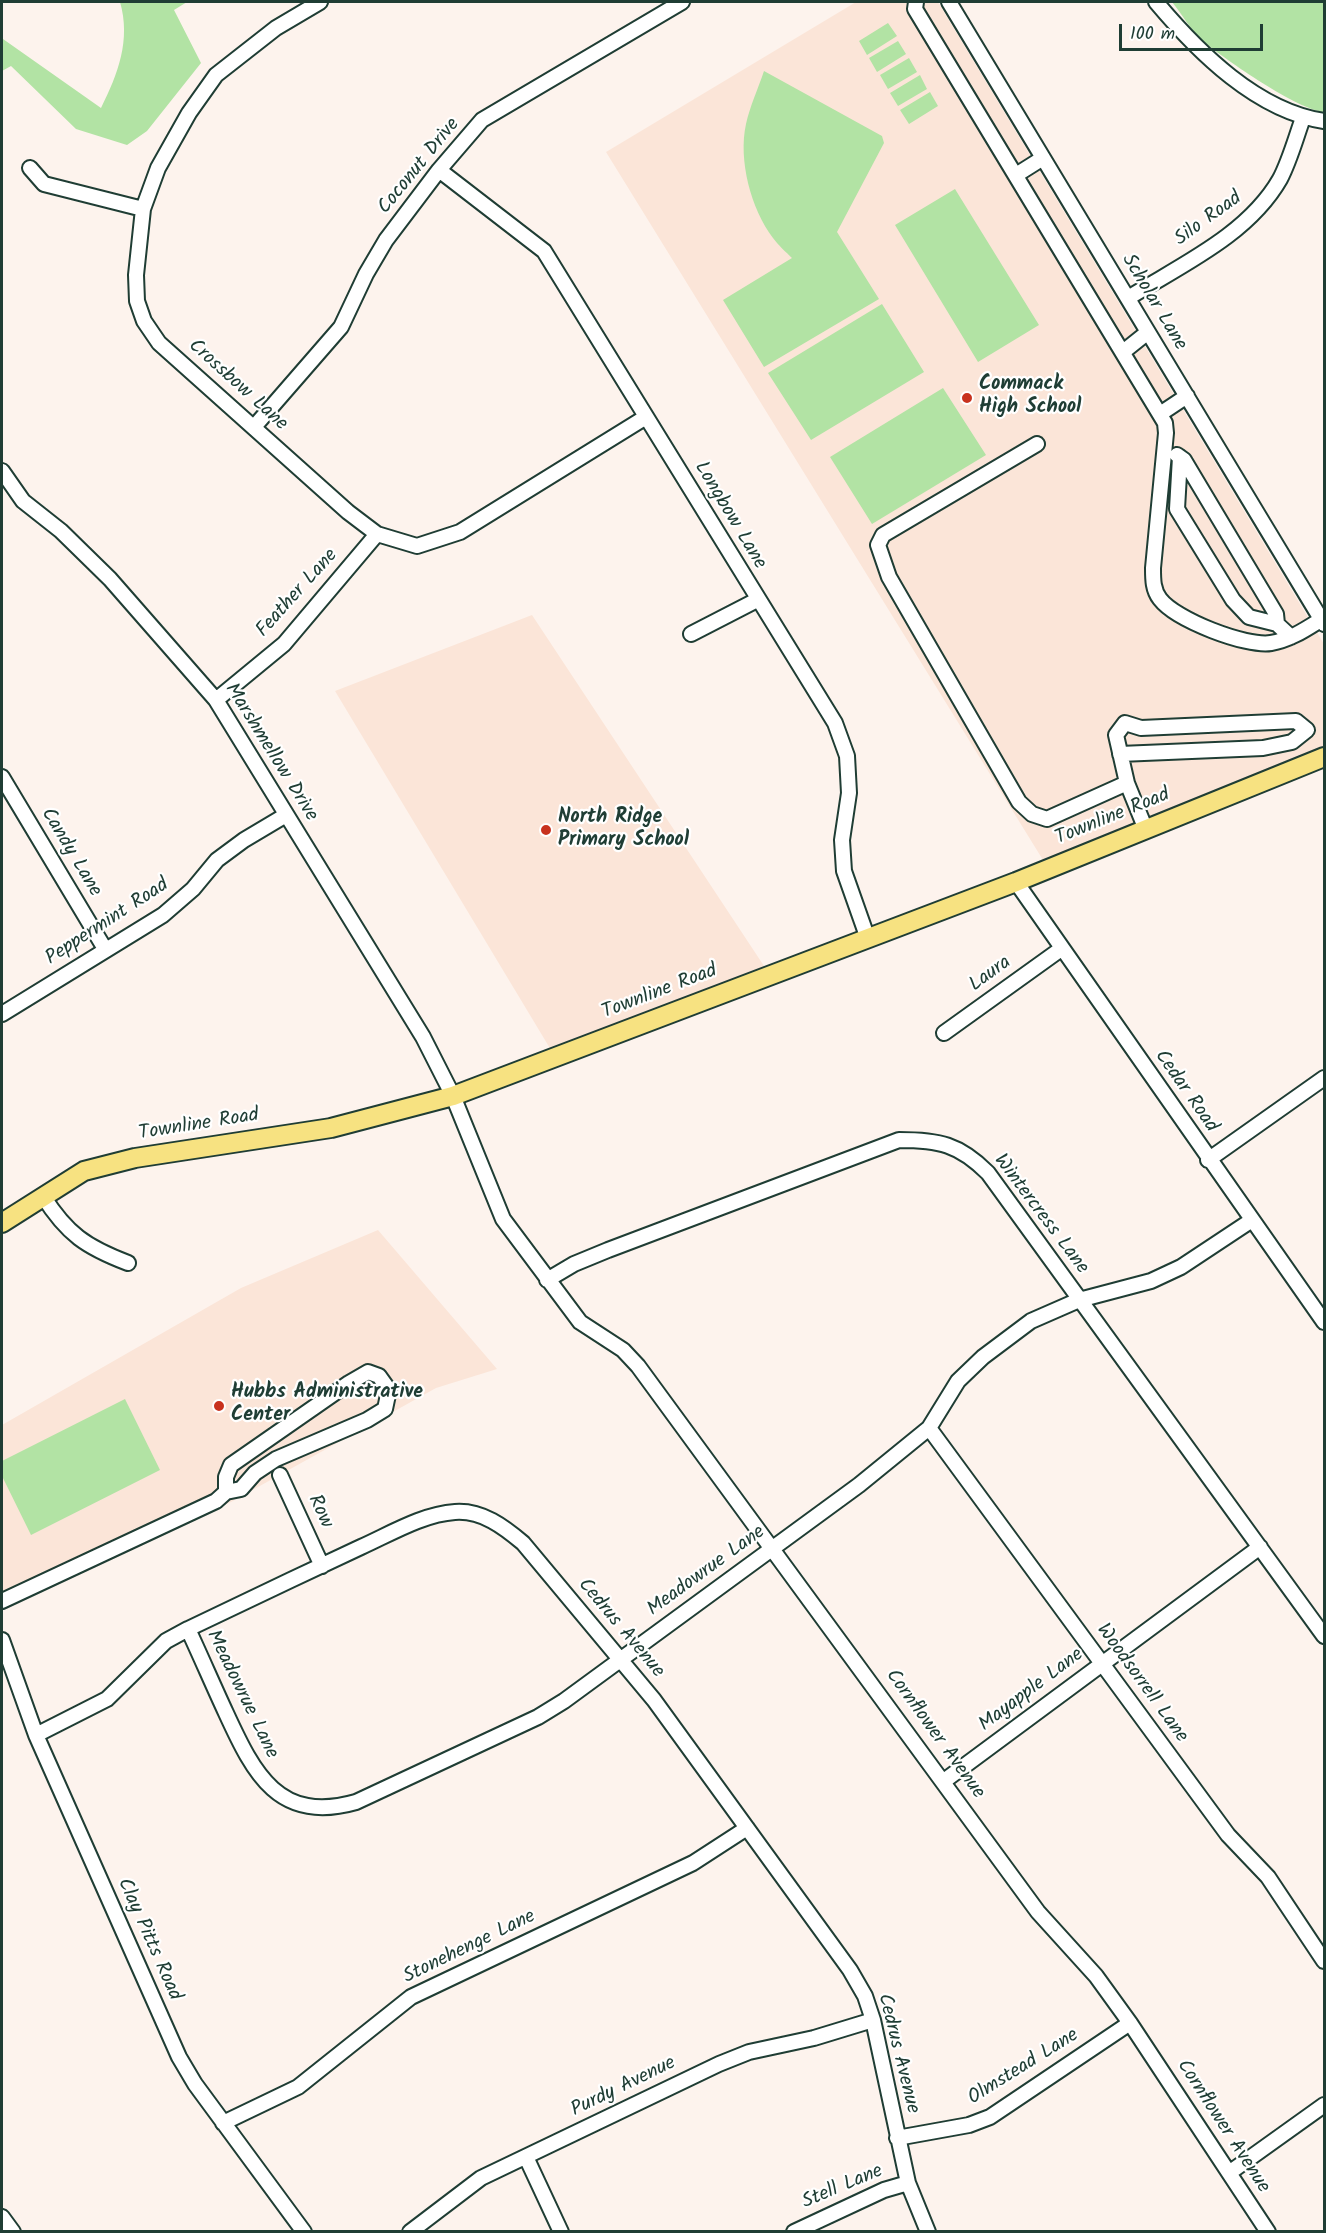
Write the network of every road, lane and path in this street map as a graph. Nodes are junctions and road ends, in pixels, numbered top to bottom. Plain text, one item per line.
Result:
1 (320, 2) edge
2 (682, 2) edge
3 (916, 2) edge
4 (949, 2) edge
5 (1156, 2) edge
6 (1303, 118) junction
7 (1324, 121) edge
8 (1043, 158) junction
9 (30, 168) dead end
10 (439, 170) junction
11 (1016, 175) junction
12 (143, 209) junction
13 (1128, 298) junction
14 (1149, 332) junction
15 (1123, 352) junction
16 (1187, 396) junction
17 (1160, 414) junction
18 (646, 417) junction
19 (254, 427) junction
20 (1037, 444) dead end
21 (1165, 448) junction
22 (1180, 457) junction
23 (2, 471) edge
24 (377, 534) junction
25 (757, 600) junction
26 (1323, 619) edge
27 (1277, 624) junction
28 (691, 634) dead end
29 (1291, 637) junction
30 (216, 700) junction
31 (1120, 754) junction
32 (1324, 758) edge
33 (2, 777) edge
34 (1126, 783) junction
35 (286, 814) junction
36 (1146, 830) junction
37 (1016, 882) junction
38 (868, 939) junction
39 (105, 949) junction
40 (1061, 949) junction
41 (2, 1014) edge
42 (944, 1033) dead end
43 (1324, 1078) edge
44 (453, 1096) junction
45 (1208, 1160) junction
46 (43, 1196) junction
47 (1251, 1220) junction
48 (2, 1223) edge
49 (128, 1263) dead end
50 (547, 1280) junction
51 (1079, 1300) junction
52 (1324, 1322) edge
53 (929, 1428) junction
54 (280, 1476) dead end
55 (225, 1492) junction
56 (1260, 1547) junction
57 (773, 1548) junction
58 (322, 1566) junction
59 (2, 1601) edge
60 (188, 1629) junction
61 (1324, 1636) edge
62 (2, 1640) edge
63 (620, 1660) junction
64 (1102, 1663) junction
65 (36, 1735) junction
66 (944, 1781) junction
67 (747, 1828) junction
68 (1324, 1961) edge
69 (873, 2020) junction
70 (1130, 2023) junction
71 (1324, 2105) edge
72 (223, 2123) junction
73 (897, 2138) junction
74 (526, 2157) junction
75 (1229, 2173) junction
76 (908, 2183) junction
77 (2, 2217) edge
78 (13, 2232) edge
79 (304, 2232) edge
80 (410, 2232) edge
81 (561, 2232) edge
82 (794, 2232) edge
83 (928, 2232) edge
84 (1268, 2232) edge

1 - 12 street, Crossbow Lane
2 - 10 street, Coconut Drive
3 - 11 street
4 - 8 street, Scholar Lane
5 - 6 street
6 - 7 street
6 - 13 street, Silo Road
8 - 11 street
8 - 13 street, Scholar Lane
9 - 12 street
10 - 18 street, Longbow Lane
10 - 19 street, Coconut Drive
11 - 15 street
12 - 19 street, Crossbow Lane
13 - 14 street, Scholar Lane
14 - 15 street
14 - 16 street, Scholar Lane
15 - 17 street
16 - 17 street
16 - 26 street, Scholar Lane
17 - 21 street
18 - 24 street, Crossbow Lane
18 - 25 street, Longbow Lane
19 - 24 street, Crossbow Lane
20 - 34 street
21 - 22 street
21 - 29 street
22 - 27 street
22 - 27 street
23 - 30 street, Marshmellow Drive
24 - 30 street, Feather Lane
25 - 28 street
25 - 38 street, Longbow Lane
26 - 29 street
27 - 29 street
30 - 35 street, Marshmellow Drive
31 - 31 street
31 - 34 street
32 - 36 main road, Townline Road
33 - 39 street, Candy Lane
34 - 36 street
35 - 39 street, Peppermint Road
35 - 44 street, Marshmellow Drive
36 - 37 main road, Townline Road
37 - 38 main road, Townline Road
37 - 40 street, Cedar Road
38 - 44 main road, Townline Road
39 - 41 street, Peppermint Road
40 - 42 street, Laura
40 - 45 street, Cedar Road
43 - 45 street
44 - 46 main road, Townline Road
44 - 50 street, Marshmellow Drive
45 - 47 street, Cedar Road
46 - 48 main road, Townline Road
46 - 49 street
47 - 51 street, Meadowrue Lane
47 - 52 street, Cedar Road
50 - 51 street, Wintercress Lane
50 - 57 street, Cornflower Avenue
51 - 53 street, Meadowrue Lane
51 - 56 street, Wintercress Lane
53 - 57 street, Meadowrue Lane
53 - 64 street, Woodsorrell Lane
54 - 58 street, Row
55 - 55 street
55 - 59 street
56 - 61 street, Wintercress Lane
56 - 64 street, Mayapple Lane
57 - 63 street, Meadowrue Lane
57 - 66 street, Cornflower Avenue
58 - 60 street, Cedrus Avenue
58 - 63 street, Cedrus Avenue
60 - 63 street, Meadowrue Lane
60 - 65 street, Cedrus Avenue
62 - 65 street, Clay Pitts Road
63 - 67 street, Cedrus Avenue
64 - 66 street, Mayapple Lane
64 - 68 street, Woodsorrell Lane
65 - 72 street, Clay Pitts Road
66 - 70 street, Cornflower Avenue
67 - 69 street, Cedrus Avenue
67 - 72 street, Stonehenge Lane
69 - 73 street, Cedrus Avenue
69 - 74 street, Purdy Avenue
70 - 73 street, Olmstead Lane
70 - 75 street, Cornflower Avenue
71 - 75 street
72 - 79 street, Clay Pitts Road
73 - 76 street, Cedrus Avenue
74 - 80 street, Purdy Avenue
74 - 81 street
75 - 84 street, Cornflower Avenue
76 - 82 street, Stell Lane
76 - 83 street, Cedrus Avenue
77 - 78 street

